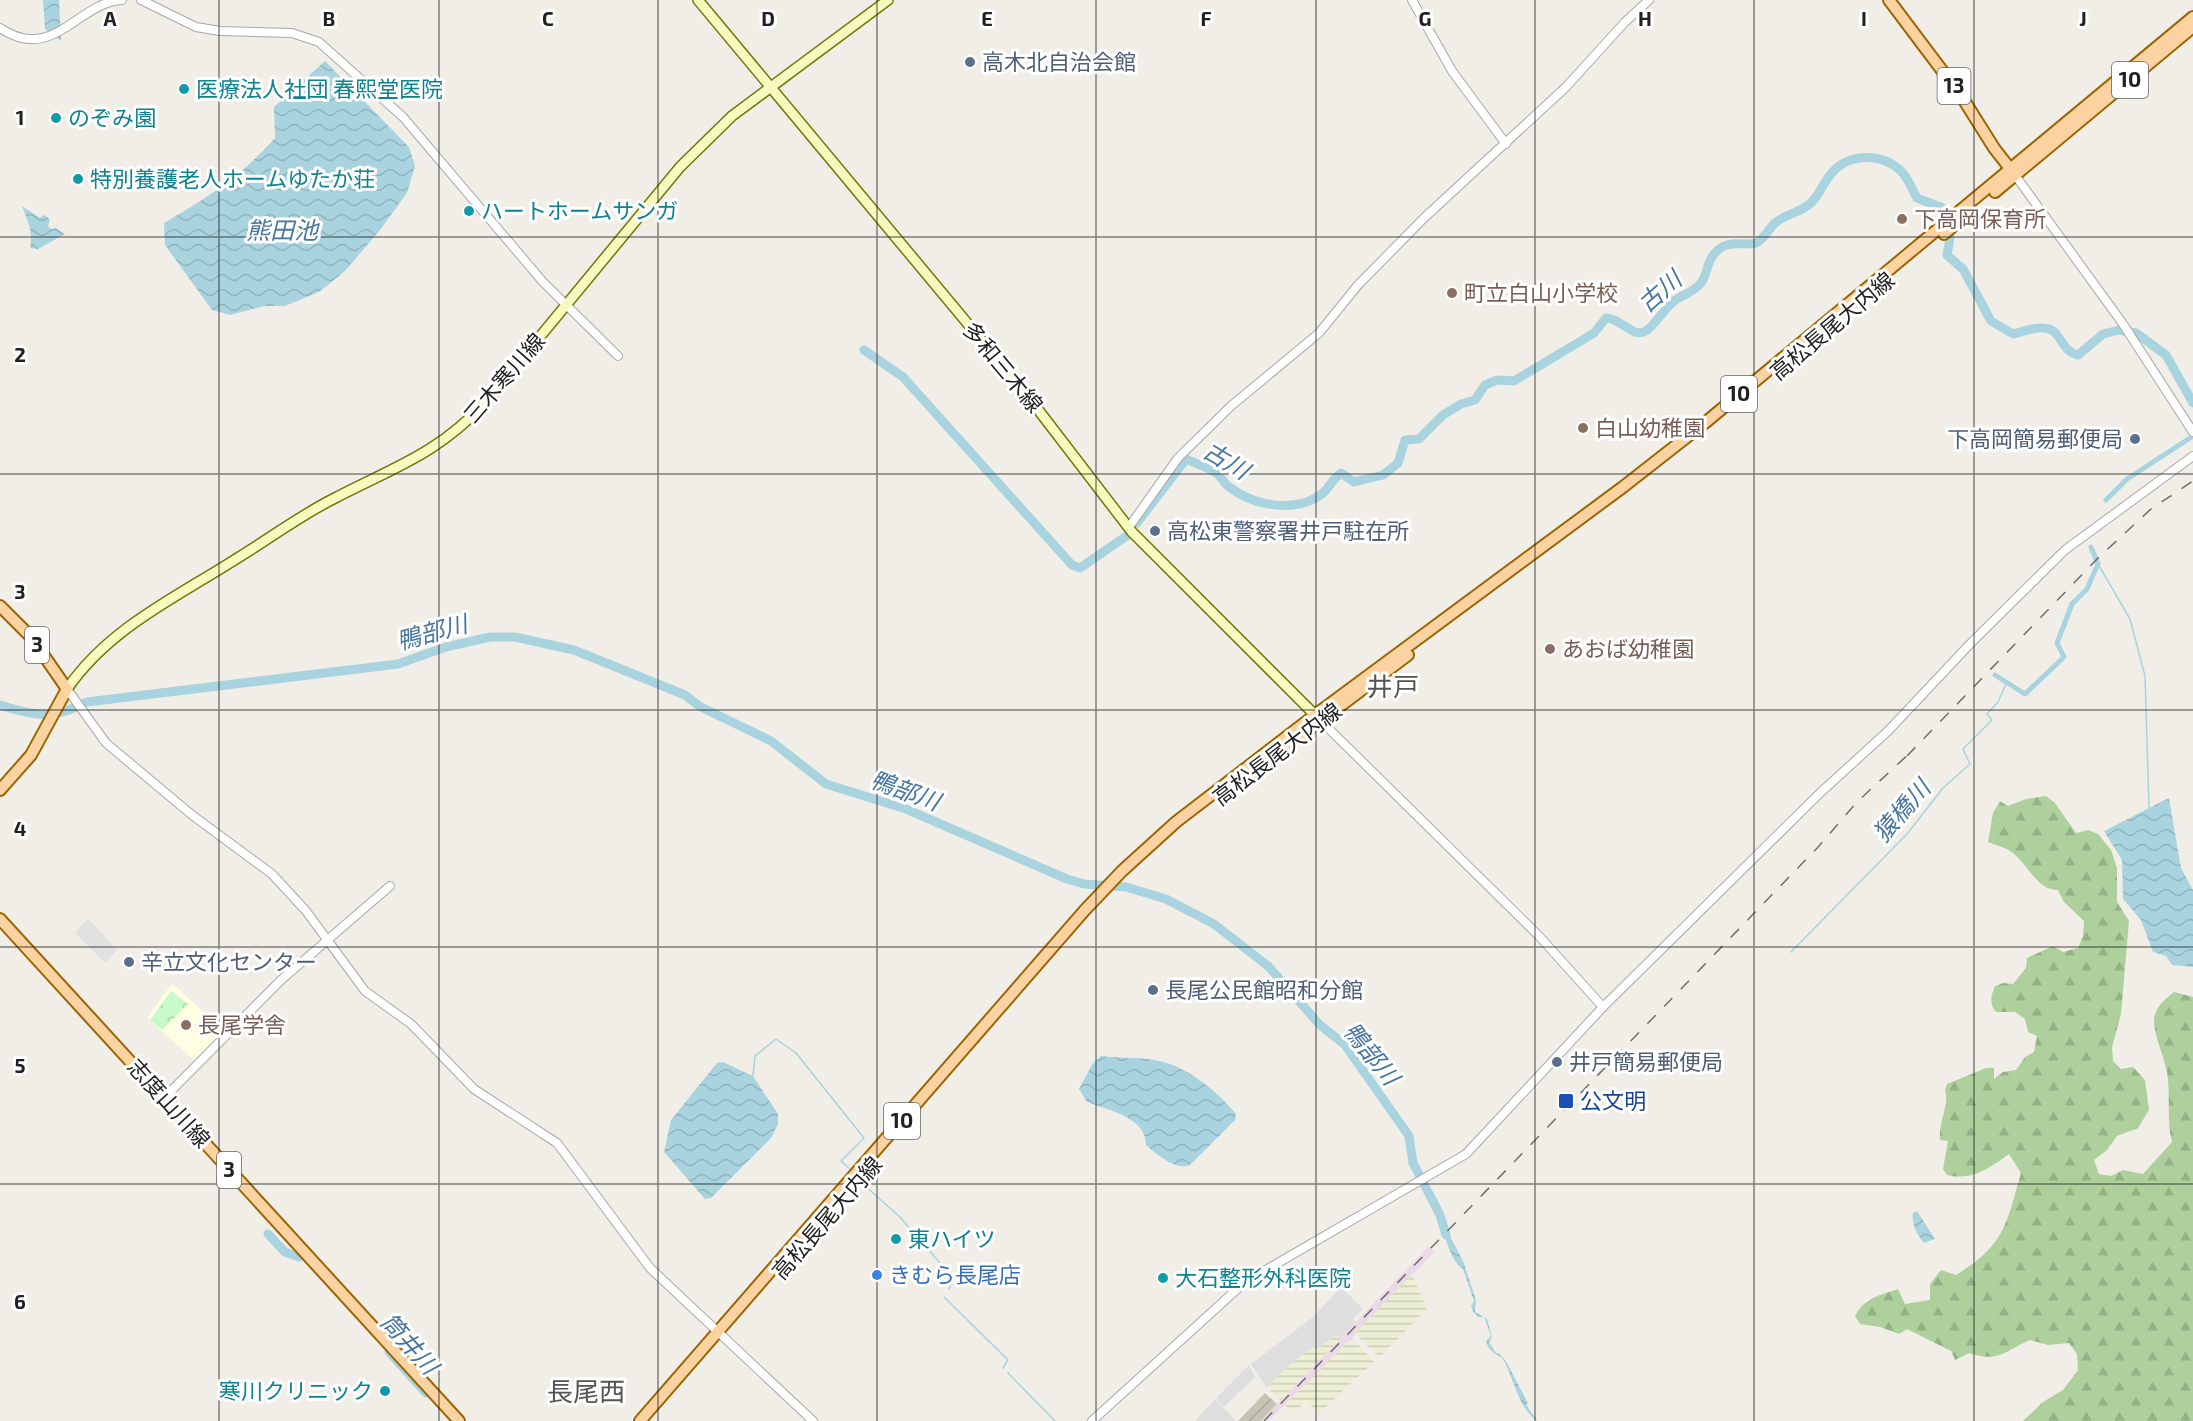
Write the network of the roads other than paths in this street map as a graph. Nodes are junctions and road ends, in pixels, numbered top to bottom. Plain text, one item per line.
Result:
1 (122, 0) edge
2 (141, 0) edge
3 (698, 0) edge
4 (888, 0) edge
5 (1412, 0) edge
6 (1649, 0) edge
7 (1889, 0) edge
8 (2193, 17) edge
9 (2193, 27) edge
10 (0, 28) edge
11 (770, 87) junction
12 (1506, 144) junction
13 (2013, 172) junction
14 (1948, 225) junction
15 (565, 306) junction
16 (618, 356) dead end
17 (2193, 431) edge
18 (2193, 456) edge
19 (1129, 527) junction
20 (0, 606) edge
21 (68, 695) junction
22 (1318, 718) junction
23 (0, 790) edge
24 (390, 886) dead end
25 (0, 919) edge
26 (327, 940) junction
27 (1603, 1007) junction
28 (164, 1098) junction
29 (721, 1335) junction
30 (459, 1421) edge
31 (640, 1421) edge
32 (649, 1421) edge
33 (813, 1421) edge
34 (1092, 1421) edge

1 - 10 street
2 - 15 street
3 - 11 main road, 多和三木線
4 - 11 main road, 三木寒川線
5 - 12 street
6 - 12 street
7 - 13 main road, 13
8 - 13 main road, 高松長尾大内線 / 10
9 - 13 main road, 高松長尾大内線 / 10
11 - 15 main road, 三木寒川線
11 - 19 main road, 多和三木線
12 - 19 street
13 - 14 main road, 高松長尾大内線 / 10
13 - 17 street
14 - 22 main road, 高松長尾大内線 / 10
14 - 22 main road, 高松長尾大内線 / 10
15 - 16 street
15 - 21 main road, 三木寒川線
18 - 27 street
19 - 22 main road, 多和三木線
20 - 21 main road, 3
21 - 23 main road
21 - 26 street
22 - 27 street
22 - 29 main road, 高松長尾大内線 / 10
24 - 26 street
25 - 28 main road, 志度山川線 / 3
26 - 28 street
26 - 29 street
27 - 34 street
28 - 30 main road, 志度山川線 / 3
29 - 31 main road, 高松長尾大内線 / 10
29 - 32 main road, 高松長尾大内線 / 10
29 - 33 street

